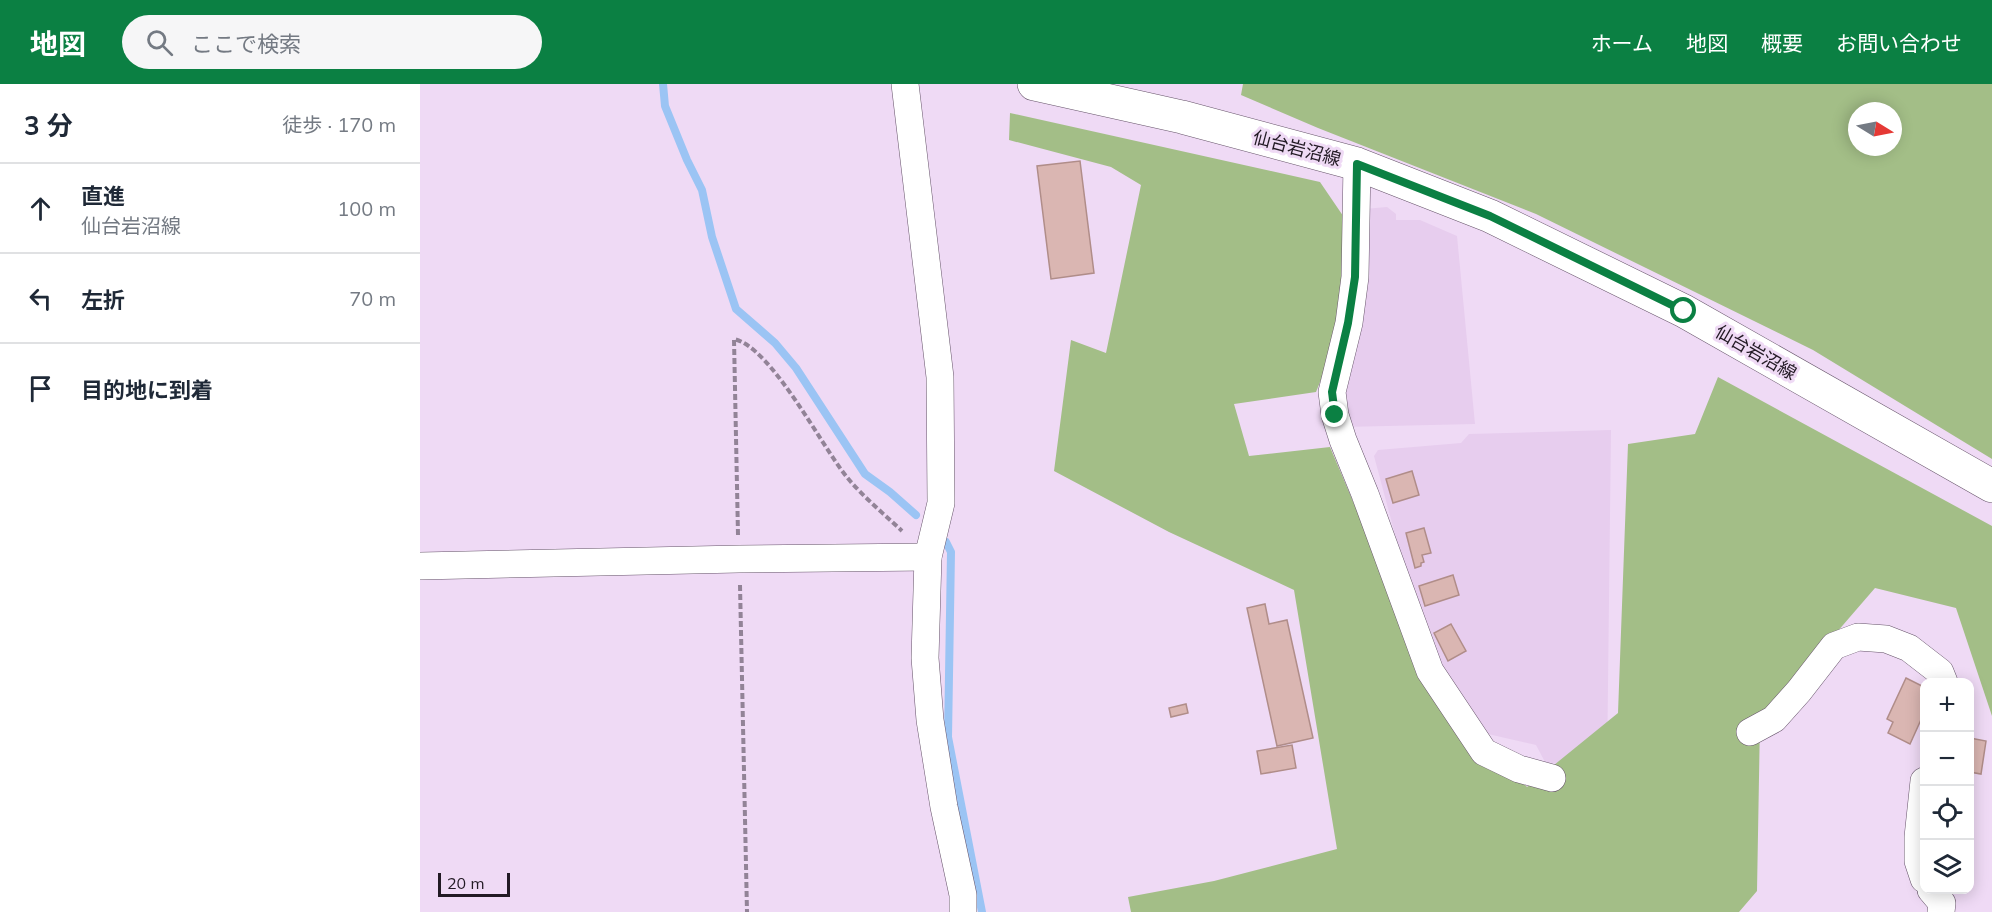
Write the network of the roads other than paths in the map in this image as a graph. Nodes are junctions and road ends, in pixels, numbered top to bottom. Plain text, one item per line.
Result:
1 (904, 84) edge
2 (1034, 84) edge
3 (1357, 164) junction
4 (1992, 486) edge
5 (928, 557) junction
6 (420, 566) edge
7 (1942, 678) edge
8 (1750, 732) dead end
9 (1552, 778) dead end
10 (1923, 786) edge
11 (1920, 867) edge
12 (1934, 894) edge
13 (963, 912) edge
14 (1941, 912) edge

1 - 5 street
2 - 3 main road, 仙台岩沼線
3 - 4 main road, 仙台岩沼線
3 - 9 street
5 - 6 street
5 - 13 street
7 - 8 street
10 - 11 street
12 - 14 street

